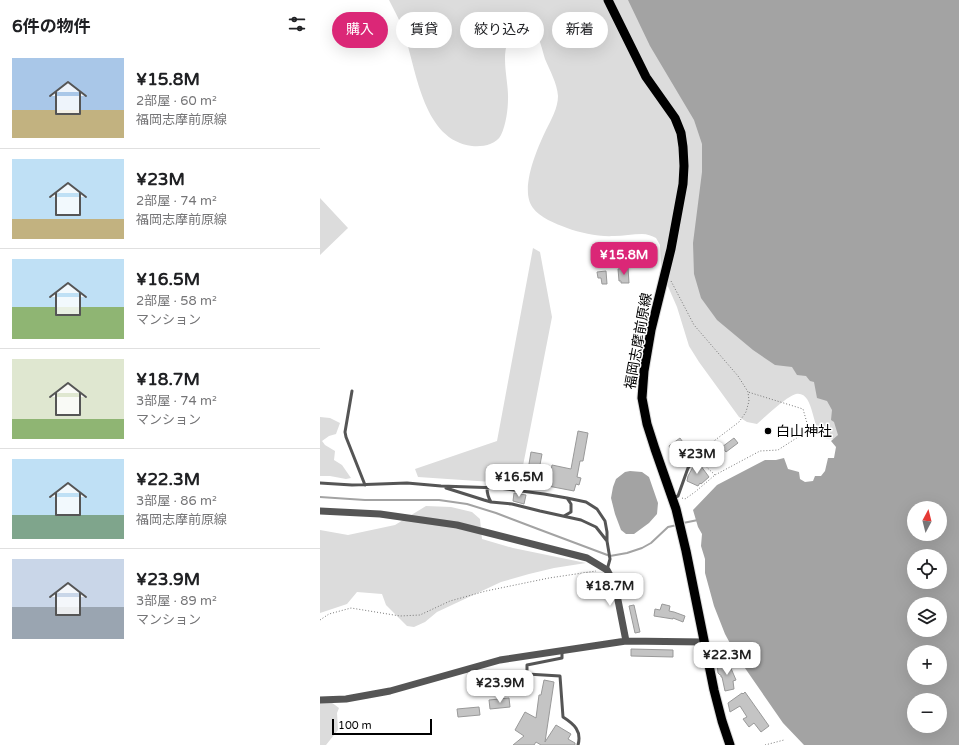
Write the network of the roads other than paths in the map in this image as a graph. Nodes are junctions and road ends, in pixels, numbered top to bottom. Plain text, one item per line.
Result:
1 (608, 0) edge
2 (352, 391) dead end
3 (696, 457) road end
4 (320, 483) edge
5 (365, 485) junction
6 (441, 486) junction
7 (487, 488) junction
8 (675, 497) junction
9 (567, 498) junction
10 (491, 502) junction
11 (320, 511) edge
12 (564, 516) junction
13 (607, 541) junction
14 (607, 570) junction
15 (626, 641) junction
16 (704, 642) junction
17 (562, 650) junction
18 (320, 700) edge
19 (578, 745) edge
20 (730, 745) edge

1 - 8 main road, 福岡志摩前原線
2 - 5 lane
3 - 8 lane
4 - 5 lane
5 - 6 lane
6 - 7 lane
6 - 10 lane
7 - 9 lane
7 - 10 lane
8 - 16 main road, 福岡志摩前原線
9 - 12 lane
9 - 13 lane
10 - 12 lane
11 - 14 street
12 - 13 lane
13 - 14 lane
14 - 15 street
15 - 16 street
15 - 17 street
16 - 20 main road, 福岡志摩前原線
17 - 18 street
17 - 19 lane

